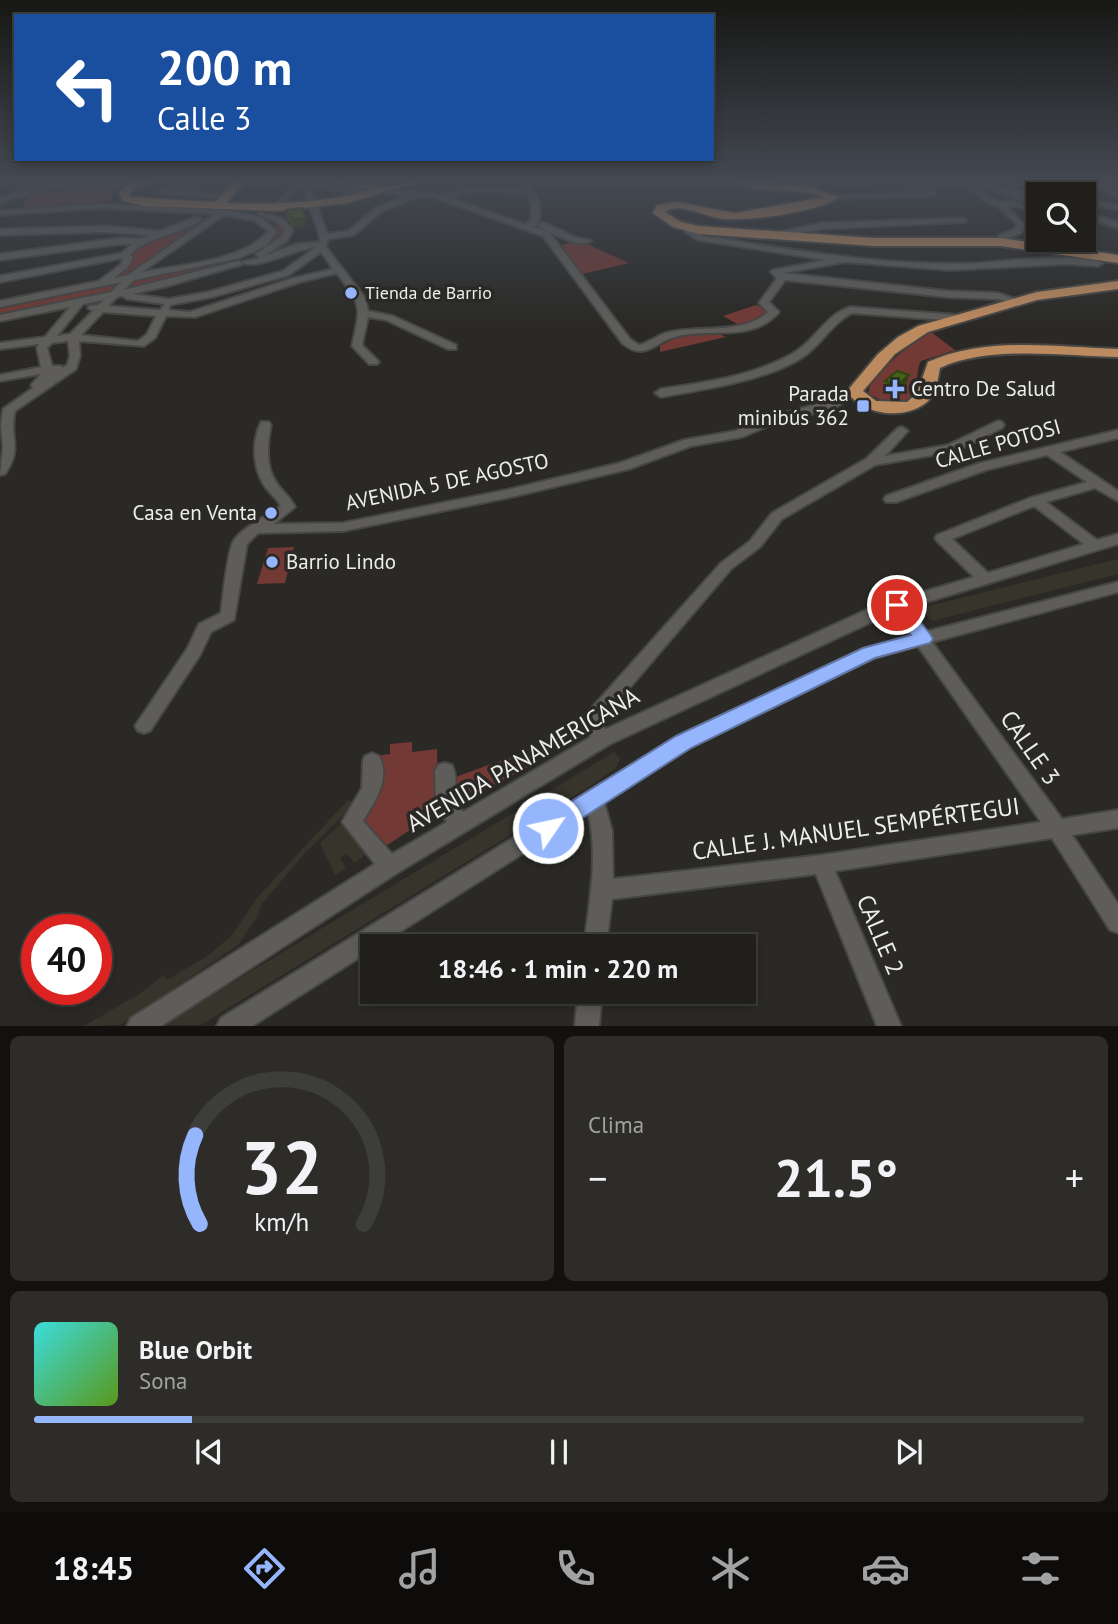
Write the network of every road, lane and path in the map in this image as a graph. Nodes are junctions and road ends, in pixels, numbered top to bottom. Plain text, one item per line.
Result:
1 (177, 228) edge
2 (193, 228) edge
3 (269, 228) edge
4 (287, 228) edge
5 (319, 228) edge
6 (357, 228) edge
7 (535, 228) edge
8 (539, 228) edge
9 (689, 228) joint
10 (803, 228) edge
11 (1020, 228) edge
12 (0, 232) edge
13 (739, 233) junction
14 (164, 234) junction
15 (573, 239) junction
16 (588, 241) dead end
17 (140, 242) junction
18 (1000, 242) junction
19 (323, 243) junction
20 (556, 243) junction
21 (1078, 253) joint
22 (3, 255) edge
23 (125, 255) junction
24 (840, 259) junction
25 (1118, 259) edge
26 (246, 262) junction
27 (1098, 263) dead end
28 (339, 270) junction
29 (782, 277) junction
30 (131, 278) junction
31 (0, 279) edge
32 (103, 283) junction
33 (161, 285) junction
34 (1118, 285) edge
35 (115, 294) junction
36 (1016, 301) junction
37 (169, 302) junction
38 (0, 304) edge
39 (77, 304) junction
40 (99, 308) junction
41 (364, 313) junction
42 (162, 315) junction
43 (0, 318) edge
44 (958, 318) junction
45 (73, 337) junction
46 (48, 338) junction
47 (0, 346) edge
48 (452, 347) dead end
49 (1118, 353) edge
50 (373, 362) dead end
51 (48, 368) junction
52 (72, 368) junction
53 (0, 378) edge
54 (855, 391) junction
55 (661, 393) dead end
56 (832, 404) junction
57 (870, 404) junction
58 (0, 410) edge
59 (265, 425) dead end
60 (998, 425) dead end
61 (902, 431) dead end
62 (1118, 434) edge
63 (2, 435) edge
64 (1048, 450) junction
65 (871, 462) junction
66 (0, 471) edge
67 (1098, 483) junction
68 (1118, 496) edge
69 (891, 499) dead end
70 (1035, 501) junction
71 (258, 529) junction
72 (1118, 540) edge
73 (1095, 546) junction
74 (985, 579) junction
75 (1118, 587) edge
76 (897, 605) junction
77 (923, 639) junction
78 (144, 726) dead end
79 (603, 738) junction
80 (372, 761) dead end
81 (444, 771) dead end
82 (592, 798) junction
83 (1118, 819) edge
84 (461, 824) junction
85 (1056, 827) junction
86 (822, 864) junction
87 (390, 866) junction
88 (601, 890) junction
89 (1118, 923) edge
90 (596, 934) edge
91 (589, 1004) edge
92 (139, 1026) edge
93 (229, 1026) edge
94 (587, 1026) edge
95 (889, 1026) edge

1 - 14 street
2 - 30 street
3 - 30 street
4 - 26 street
5 - 19 street
6 - 19 street
7 - 20 street
8 - 15 street
9 - 13 main road
9 - 24 street
10 - 13 street
11 - 18 street
12 - 14 street
13 - 18 main road
14 - 17 street
15 - 16 street
15 - 20 street
17 - 22 street
17 - 23 street
18 - 21 main road
19 - 26 street
19 - 28 street
19 - 37 street
20 - 29 street
21 - 25 main road
23 - 31 street
23 - 32 street
24 - 27 street
24 - 29 street
26 - 33 street
28 - 41 street
28 - 42 street
29 - 36 street
30 - 32 street
30 - 35 street
32 - 38 street
33 - 35 street
33 - 37 street
34 - 36 main road
35 - 37 street
35 - 39 street
35 - 40 street
36 - 44 main road
37 - 42 street
39 - 40 street
39 - 43 street
39 - 46 street
40 - 42 street
40 - 45 street
41 - 48 street
41 - 50 street
42 - 45 street
44 - 54 main road
44 - 55 street
45 - 46 street
45 - 52 street
46 - 47 street
46 - 51 street
49 - 57 main road
51 - 52 street
51 - 53 street
51 - 58 street
52 - 63 street
54 - 56 street, AVENIDA 5 DE AGOSTO
54 - 57 main road
56 - 57 street, AVENIDA 5 DE AGOSTO
56 - 71 street, AVENIDA 5 DE AGOSTO
59 - 71 street
60 - 65 street
61 - 65 street
62 - 64 street, CALLE POTOSI
63 - 66 street
64 - 67 street
64 - 69 street, CALLE POTOSI
65 - 79 street
67 - 68 street
67 - 70 street
70 - 73 street
70 - 74 street
71 - 78 street
72 - 73 street, AVENIDA PANAMERICANA
73 - 74 street, AVENIDA PANAMERICANA
74 - 76 street, AVENIDA PANAMERICANA
75 - 77 street
76 - 77 street, CALLE 3
76 - 79 street, AVENIDA PANAMERICANA
77 - 82 street
77 - 85 street, CALLE 3
79 - 84 street, AVENIDA PANAMERICANA
80 - 87 street
81 - 84 street
82 - 88 street
82 - 93 street
83 - 85 street, CALLE J. MANUEL SEMPÉRTEGUI
84 - 87 street, AVENIDA PANAMERICANA
85 - 86 street, CALLE J. MANUEL SEMPÉRTEGUI
85 - 89 street, CALLE 3
86 - 88 street, CALLE J. MANUEL SEMPÉRTEGUI
86 - 95 street, CALLE 2
87 - 92 street, AVENIDA PANAMERICANA
88 - 90 street
91 - 94 street

